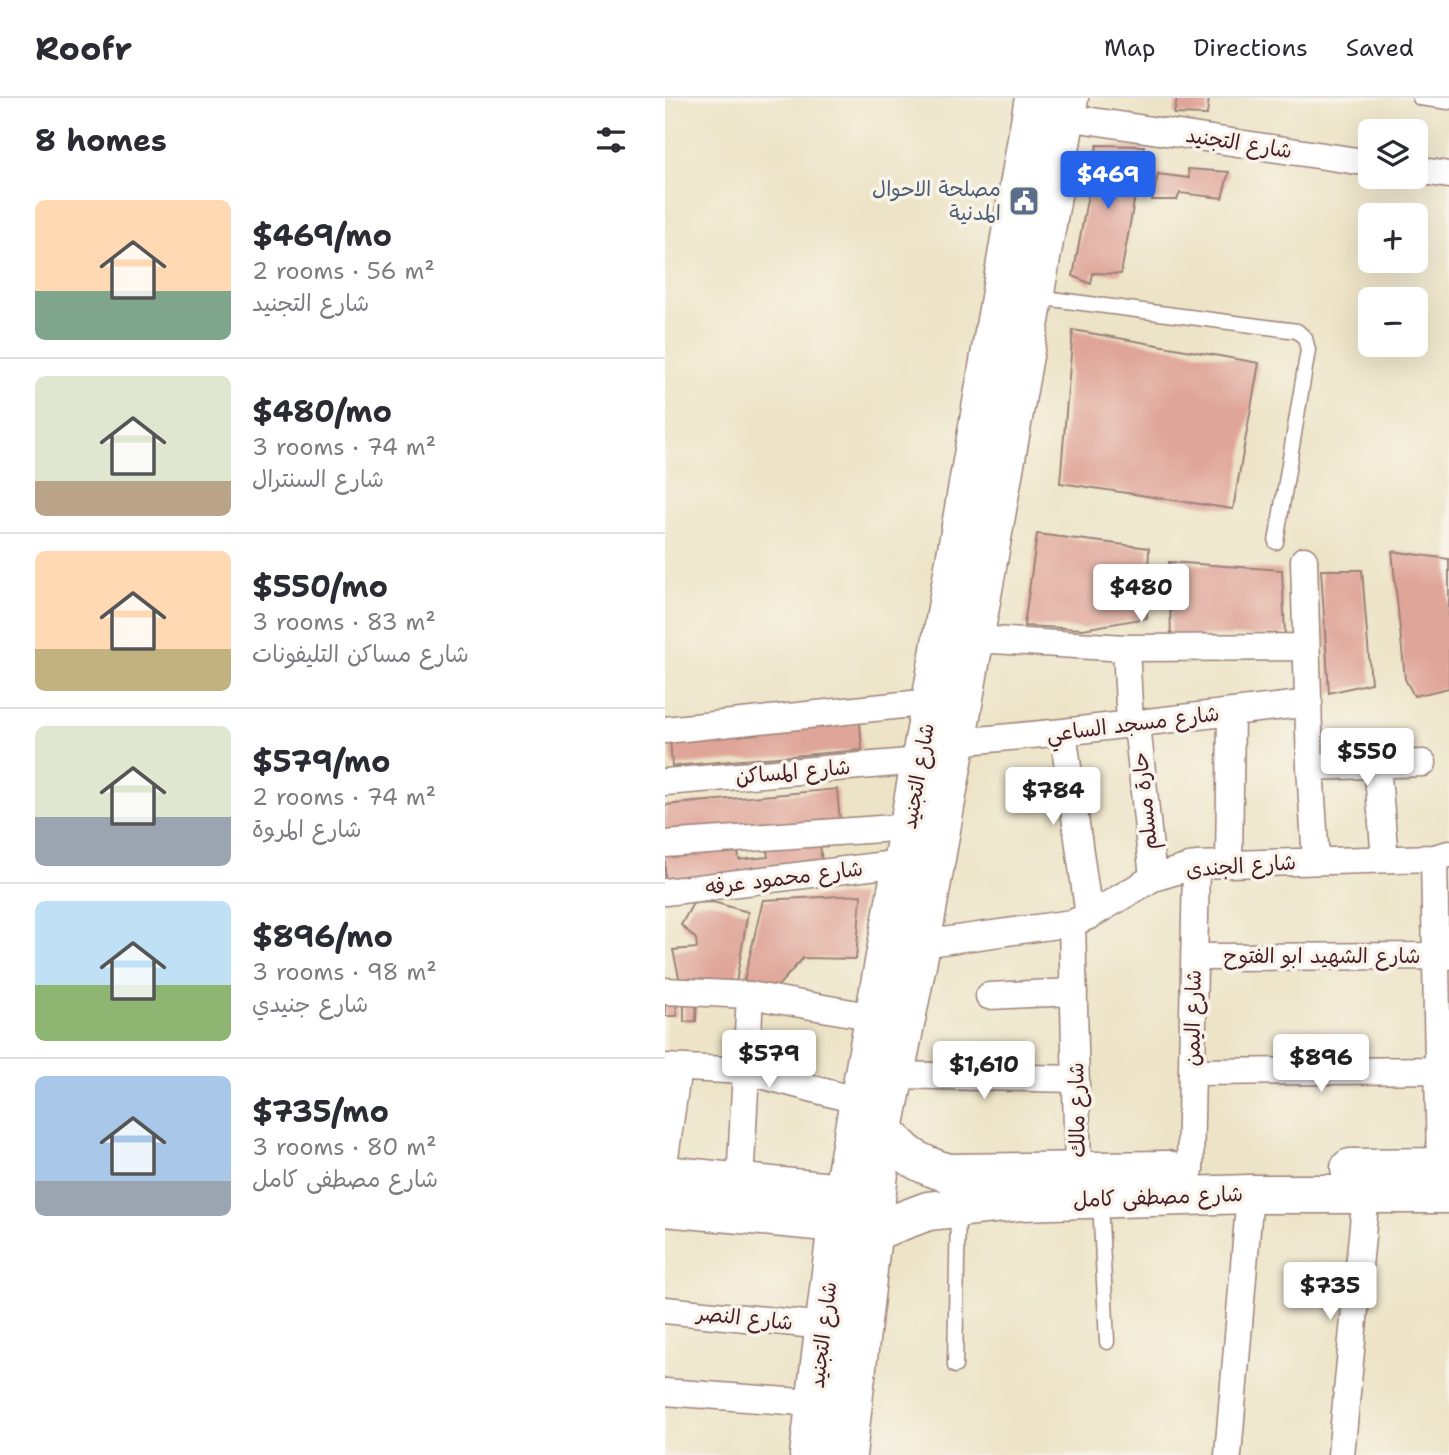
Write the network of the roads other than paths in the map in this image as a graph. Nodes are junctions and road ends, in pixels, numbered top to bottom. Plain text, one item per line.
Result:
1 (1420, 98) edge
2 (1449, 102) edge
3 (1057, 104) edge
4 (1358, 161) edge
5 (1428, 172) edge
6 (1449, 175) edge
7 (1035, 296) junction
8 (1276, 542) dead end
9 (1304, 560) dead end
10 (975, 639) junction
11 (1306, 647) junction
12 (1126, 648) junction
13 (931, 702) junction
14 (1309, 703) junction
15 (1231, 713) junction
16 (1134, 724) junction
17 (665, 730) edge
18 (1063, 732) junction
19 (957, 742) junction
20 (921, 761) junction
21 (1423, 763) dead end
22 (1377, 764) junction
23 (1310, 767) junction
24 (665, 782) edge
25 (665, 844) edge
26 (905, 845) junction
27 (1442, 856) edge
28 (1385, 859) junction
29 (1317, 861) junction
30 (1229, 863) junction
31 (1196, 865) junction
32 (1153, 878) junction
33 (665, 892) edge
34 (1081, 920) junction
35 (921, 944) junction
36 (1442, 956) edge
37 (1195, 957) junction
38 (665, 991) edge
39 (1074, 992) junction
40 (750, 995) junction
41 (989, 996) dead end
42 (874, 1017) junction
43 (672, 1068) edge
44 (1443, 1070) edge
45 (746, 1071) junction
46 (1192, 1072) junction
47 (893, 1075) junction
48 (1076, 1079) junction
49 (859, 1101) junction
50 (884, 1129) junction
51 (665, 1157) edge
52 (1190, 1170) junction
53 (665, 1175) edge
54 (1445, 1181) edge
55 (740, 1183) junction
56 (1086, 1190) junction
57 (1250, 1194) junction
58 (1366, 1194) junction
59 (665, 1207) edge
60 (958, 1207) junction
61 (850, 1216) junction
62 (665, 1310) edge
63 (824, 1326) junction
64 (1107, 1342) dead end
65 (955, 1366) dead end
66 (665, 1392) edge
67 (815, 1403) junction
68 (809, 1455) edge
69 (846, 1455) edge
70 (1227, 1455) edge
71 (1341, 1455) edge

1 - 2 lane
3 - 4 street, شارع التجنيد
3 - 7 main road, شارع التجنيد
3 - 13 main road, شارع التجنيد
5 - 6 street
7 - 8 lane
7 - 10 main road, شارع التجنيد
9 - 11 street
10 - 12 street
10 - 19 main road, شارع التجنيد
11 - 12 street
11 - 14 street
12 - 16 street, حارة مسلم
13 - 17 street
13 - 20 main road, شارع التجنيد
14 - 15 street, شارع مسجد الساعي
14 - 23 street
15 - 16 street, شارع مسجد الساعي
15 - 30 street
16 - 18 street, شارع مسجد الساعي
16 - 32 street, حارة مسلم
18 - 19 street, شارع مسجد الساعي
18 - 34 street, شارع مالك
19 - 35 main road, شارع التجنيد
20 - 24 street, شارع المساكن
20 - 26 main road, شارع التجنيد
21 - 22 street
22 - 23 street
22 - 28 street
23 - 29 street
25 - 26 street
26 - 33 street, شارع محمود عرفه
26 - 42 main road, شارع التجنيد
27 - 28 street, شارع الجندى
27 - 36 street
28 - 29 street, شارع الجندى
29 - 30 street, شارع الجندى
30 - 31 street, شارع الجندى
31 - 32 street, شارع الجندى
31 - 37 street, شارع اليمن
32 - 34 street, شارع الجندى
34 - 35 street, شارع الجندى
34 - 39 street, شارع مالك
35 - 47 main road, شارع التجنيد
36 - 37 street, شارع الشهيد ابو الفتوح
36 - 44 street
37 - 46 street, شارع اليمن
38 - 40 street
39 - 41 street
39 - 48 street, شارع مالك
40 - 42 street
40 - 45 street
42 - 49 main road, شارع التجنيد
43 - 45 street
43 - 51 street
44 - 46 street
44 - 54 street
45 - 49 street
45 - 55 street
46 - 52 street, شارع اليمن
47 - 48 street
47 - 50 main road, شارع التجنيد
48 - 56 street, شارع مالك
49 - 61 main road, شارع التجنيد
50 - 56 main road, شارع مصطفى كامل
50 - 61 main road, شارع التجنيد
52 - 54 main road, شارع مصطفى كامل
52 - 56 main road, شارع مصطفى كامل
53 - 55 main road
54 - 58 main road, شارع مصطفى كامل
55 - 61 main road
56 - 57 main road, شارع مصطفى كامل
56 - 60 main road, شارع مصطفى كامل
56 - 64 lane
57 - 58 main road, شارع مصطفى كامل
57 - 70 street
58 - 71 street
59 - 61 main road
60 - 61 main road, شارع مصطفى كامل
60 - 65 lane
61 - 63 main road, شارع التجنيد
61 - 69 main road, شارع التجنيد
62 - 63 street, شارع النصر
63 - 67 main road, شارع التجنيد
66 - 67 street
67 - 68 main road, شارع التجنيد

